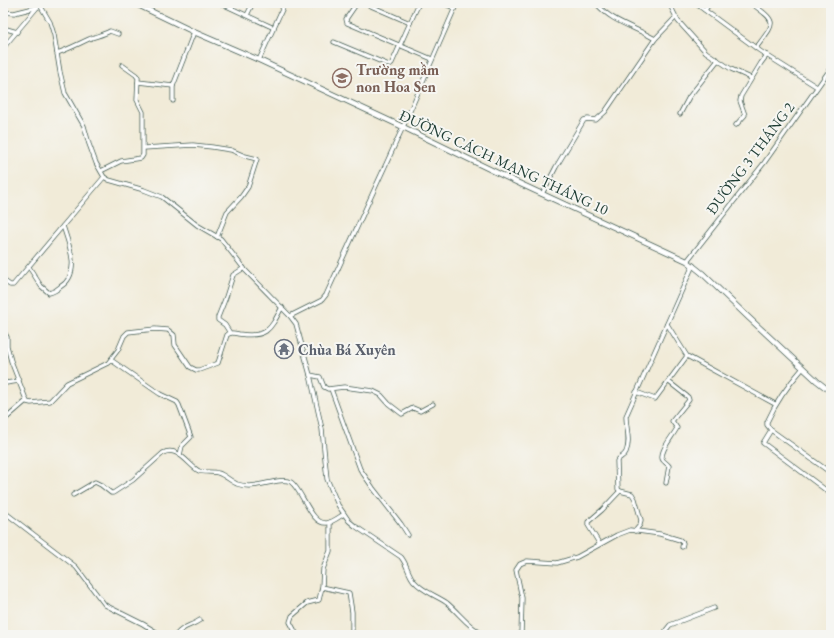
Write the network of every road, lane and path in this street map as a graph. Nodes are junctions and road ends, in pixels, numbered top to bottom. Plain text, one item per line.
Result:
1 (134, 3) edge
2 (220, 3) edge
3 (253, 3) edge
4 (286, 3) edge
5 (357, 3) edge
6 (364, 3) edge
7 (420, 3) edge
8 (443, 3) edge
9 (457, 3) edge
10 (596, 3) edge
11 (670, 3) edge
12 (694, 3) edge
13 (710, 3) edge
14 (751, 3) edge
15 (40, 5) edge
16 (454, 8) junction
17 (705, 10) junction
18 (3, 12) edge
19 (247, 15) junction
20 (676, 17) junction
21 (410, 23) junction
22 (3, 28) edge
23 (274, 28) junction
24 (18, 32) junction
25 (194, 32) junction
26 (118, 34) dead end
27 (655, 39) junction
28 (334, 42) dead end
29 (400, 45) junction
30 (3, 48) edge
31 (756, 48) junction
32 (57, 53) junction
33 (767, 56) junction
34 (432, 59) junction
35 (259, 60) junction
36 (718, 60) junction
37 (122, 65) dead end
38 (831, 68) edge
39 (752, 78) junction
40 (138, 82) junction
41 (173, 86) junction
42 (817, 87) junction
43 (173, 101) dead end
44 (680, 114) dead end
45 (736, 124) dead end
46 (403, 127) junction
47 (144, 148) junction
48 (101, 171) junction
49 (104, 177) junction
50 (542, 194) junction
51 (62, 226) junction
52 (217, 237) junction
53 (687, 261) junction
54 (693, 265) junction
55 (29, 267) junction
56 (244, 268) junction
57 (3, 280) edge
58 (282, 307) junction
59 (290, 316) junction
60 (667, 324) junction
61 (3, 330) edge
62 (230, 333) junction
63 (687, 356) junction
64 (111, 360) junction
65 (803, 368) junction
66 (310, 375) junction
67 (3, 380) edge
68 (19, 381) junction
69 (668, 382) junction
70 (331, 389) junction
71 (636, 392) junction
72 (831, 392) edge
73 (26, 401) junction
74 (433, 404) dead end
75 (775, 404) junction
76 (3, 421) edge
77 (771, 430) junction
78 (180, 455) junction
79 (831, 473) edge
80 (666, 483) dead end
81 (620, 491) junction
82 (831, 494) edge
83 (73, 495) dead end
84 (3, 511) edge
85 (344, 514) junction
86 (330, 522) junction
87 (635, 530) junction
88 (408, 535) dead end
89 (600, 544) junction
90 (682, 547) dead end
91 (322, 587) junction
92 (714, 608) dead end
93 (200, 620) dead end
94 (161, 635) edge
95 (176, 635) edge
96 (297, 635) edge
97 (352, 635) edge
98 (484, 635) edge
99 (521, 635) edge
100 (665, 635) edge

1 - 25 main road, ĐƯỜNG CÁCH MẠNG THÁNG 10
2 - 19 street
3 - 19 street
4 - 23 street
5 - 29 street
6 - 21 street
7 - 21 street
8 - 16 street
9 - 16 street
10 - 27 street
11 - 20 street
12 - 17 street
13 - 17 street
14 - 31 street
15 - 18 street
15 - 24 street
15 - 32 street
16 - 34 street
17 - 31 street
19 - 23 street
20 - 27 street
20 - 36 street
21 - 29 street
22 - 24 street
23 - 35 street
24 - 30 street
25 - 35 main road, ĐƯỜNG CÁCH MẠNG THÁNG 10
25 - 41 street
26 - 32 street
27 - 50 street
28 - 29 street
29 - 34 street
31 - 33 street
32 - 48 street
33 - 39 street
33 - 42 street
34 - 46 street
35 - 46 main road, ĐƯỜNG CÁCH MẠNG THÁNG 10
36 - 39 street
36 - 44 street
37 - 40 street
38 - 42 street, ĐƯỜNG 3 THÁNG 2
39 - 45 street
40 - 41 street
40 - 47 street
41 - 43 street
42 - 53 street, ĐƯỜNG 3 THÁNG 2
46 - 50 main road, ĐƯỜNG CÁCH MẠNG THÁNG 10
46 - 59 street
47 - 48 street
47 - 52 street
48 - 49 street
49 - 51 street
49 - 52 street
50 - 53 main road, ĐƯỜNG CÁCH MẠNG THÁNG 10
51 - 55 street
51 - 55 street
52 - 56 street
53 - 54 main road, ĐƯỜNG CÁCH MẠNG THÁNG 10
54 - 60 street
54 - 65 main road, ĐƯỜNG CÁCH MẠNG THÁNG 10
55 - 57 street
56 - 58 street
56 - 62 street
58 - 59 street
58 - 62 street
59 - 66 street
60 - 63 street
60 - 71 street
61 - 68 street
62 - 64 street
63 - 69 street
63 - 75 street
64 - 73 street
64 - 78 street
65 - 72 main road, ĐƯỜNG CÁCH MẠNG THÁNG 10
65 - 75 street
66 - 70 street
66 - 85 street
67 - 68 street
68 - 73 street
69 - 71 street
69 - 80 street
70 - 74 street
70 - 88 street
71 - 81 street
73 - 76 street
75 - 77 street
77 - 79 street
77 - 82 street
78 - 83 street
78 - 86 street
81 - 87 street
81 - 89 street
84 - 94 street
85 - 86 street
85 - 98 street
86 - 91 street
87 - 89 street
87 - 90 street
89 - 99 street
91 - 96 street
91 - 97 street
92 - 100 street
93 - 95 street

